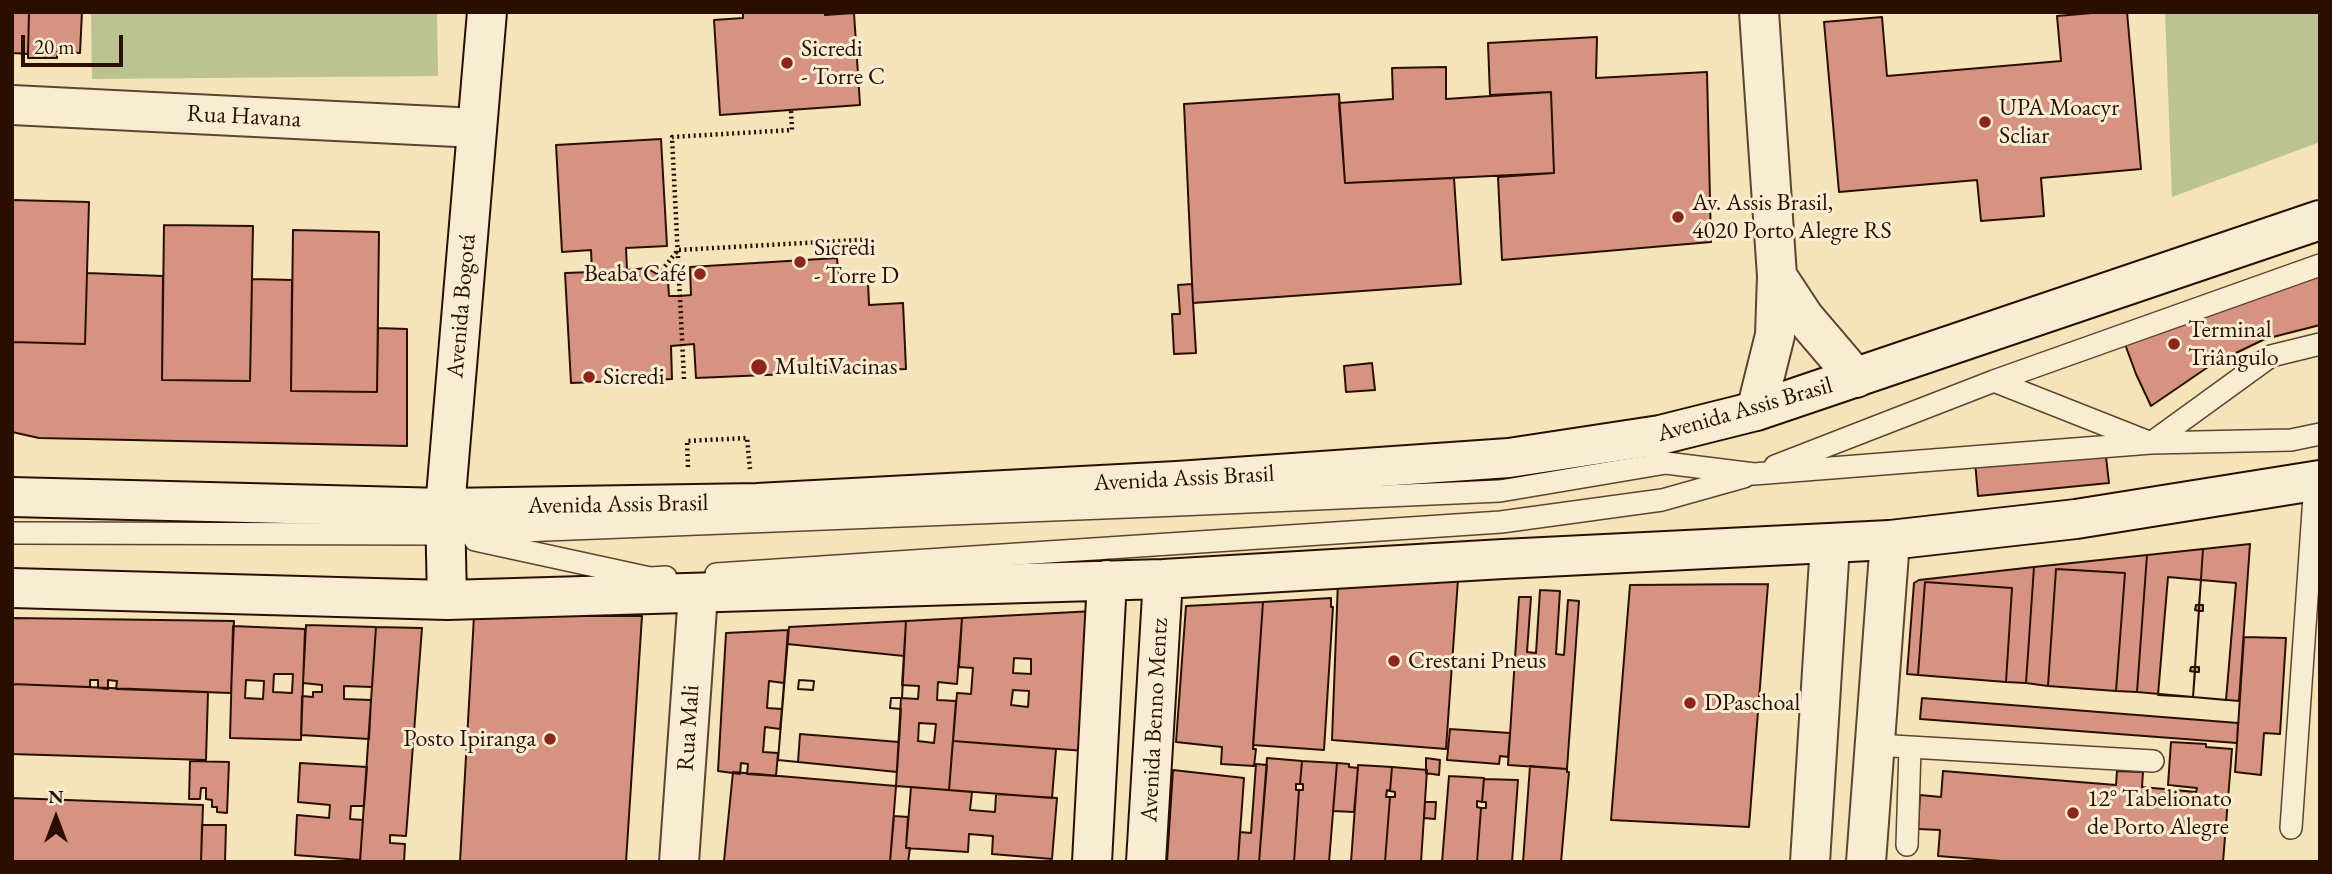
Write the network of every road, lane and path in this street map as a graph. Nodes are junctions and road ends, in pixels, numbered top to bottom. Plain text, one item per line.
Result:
1 (486, 12) edge
2 (1759, 12) edge
3 (12, 105) edge
4 (790, 110) dead end
5 (477, 128) junction
6 (2320, 220) edge
7 (876, 239) dead end
8 (678, 250) junction
9 (2320, 265) edge
10 (658, 275) dead end
11 (1777, 276) junction
12 (2320, 344) edge
13 (1856, 378) junction
14 (684, 379) dead end
15 (1994, 381) junction
16 (1756, 411) junction
17 (2320, 421) edge
18 (2320, 434) edge
19 (2291, 440) junction
20 (2151, 443) junction
21 (688, 456) dead end
22 (1754, 474) junction
23 (2317, 481) edge
24 (12, 497) edge
25 (757, 503) junction
26 (445, 521) junction
27 (12, 533) edge
28 (1890, 540) junction
29 (1830, 544) junction
30 (1163, 579) junction
31 (1107, 580) junction
32 (12, 588) edge
33 (698, 594) junction
34 (447, 600) junction
35 (1886, 757) junction
36 (2153, 761) dead end
37 (1816, 774) junction
38 (2291, 828) dead end
39 (1906, 845) dead end
40 (679, 862) edge
41 (1092, 862) edge
42 (1146, 862) edge
43 (1810, 862) edge
44 (1866, 862) edge

1 - 5 main road, Avenida Bogotá
2 - 11 main road
3 - 5 main road, Rua Havana
4 - 8 path
5 - 26 main road, Avenida Bogotá
6 - 13 main road, Avenida Assis Brasil
7 - 8 path
8 - 10 path
8 - 14 path
9 - 15 lane
11 - 13 main road
11 - 16 main road
12 - 20 lane
13 - 16 main road, Avenida Assis Brasil
15 - 20 lane
15 - 22 lane
16 - 25 main road, Avenida Assis Brasil
17 - 19 lane
18 - 19 lane
19 - 20 lane
20 - 22 lane
21 - 25 path
22 - 26 lane
22 - 26 lane
23 - 28 main road
23 - 38 lane
24 - 26 main road, Avenida Assis Brasil
25 - 26 main road, Avenida Assis Brasil
26 - 27 lane
26 - 34 main road, Avenida Bogotá
28 - 29 main road
28 - 35 main road
29 - 30 main road
29 - 37 main road
30 - 31 main road
30 - 42 main road, Avenida Benno Mentz
31 - 33 main road
31 - 41 main road
32 - 34 main road
33 - 34 main road
33 - 40 main road, Rua Mali
35 - 36 lane
35 - 37 main road
35 - 39 lane
35 - 44 main road
37 - 43 main road

